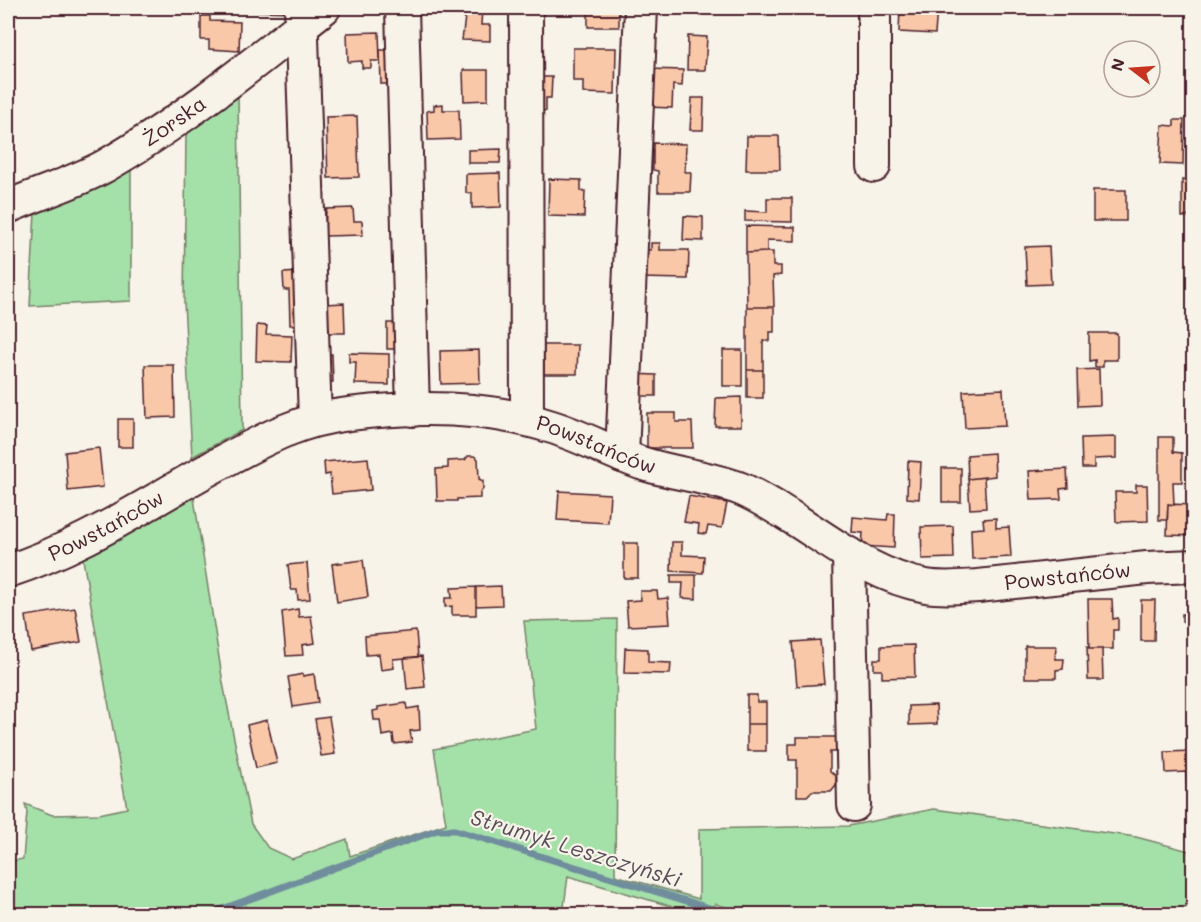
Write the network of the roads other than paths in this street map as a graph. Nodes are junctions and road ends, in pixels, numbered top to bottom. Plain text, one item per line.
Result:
1 (402, 8) edge
2 (526, 8) edge
3 (641, 8) edge
4 (874, 8) edge
5 (309, 14) edge
6 (874, 166) dead end
7 (8, 207) edge
8 (413, 410) junction
9 (315, 419) junction
10 (527, 419) junction
11 (622, 456) junction
12 (849, 554) junction
13 (1194, 566) edge
14 (8, 571) edge
15 (854, 805) dead end

1 - 8 street
2 - 10 street
3 - 11 street
4 - 6 street
5 - 7 street, Żorska
5 - 9 street
8 - 9 street, Powstańców
8 - 10 street, Powstańców
9 - 14 street, Powstańców
10 - 11 street, Powstańców
11 - 12 street, Powstańców
12 - 13 street, Powstańców
12 - 15 street

